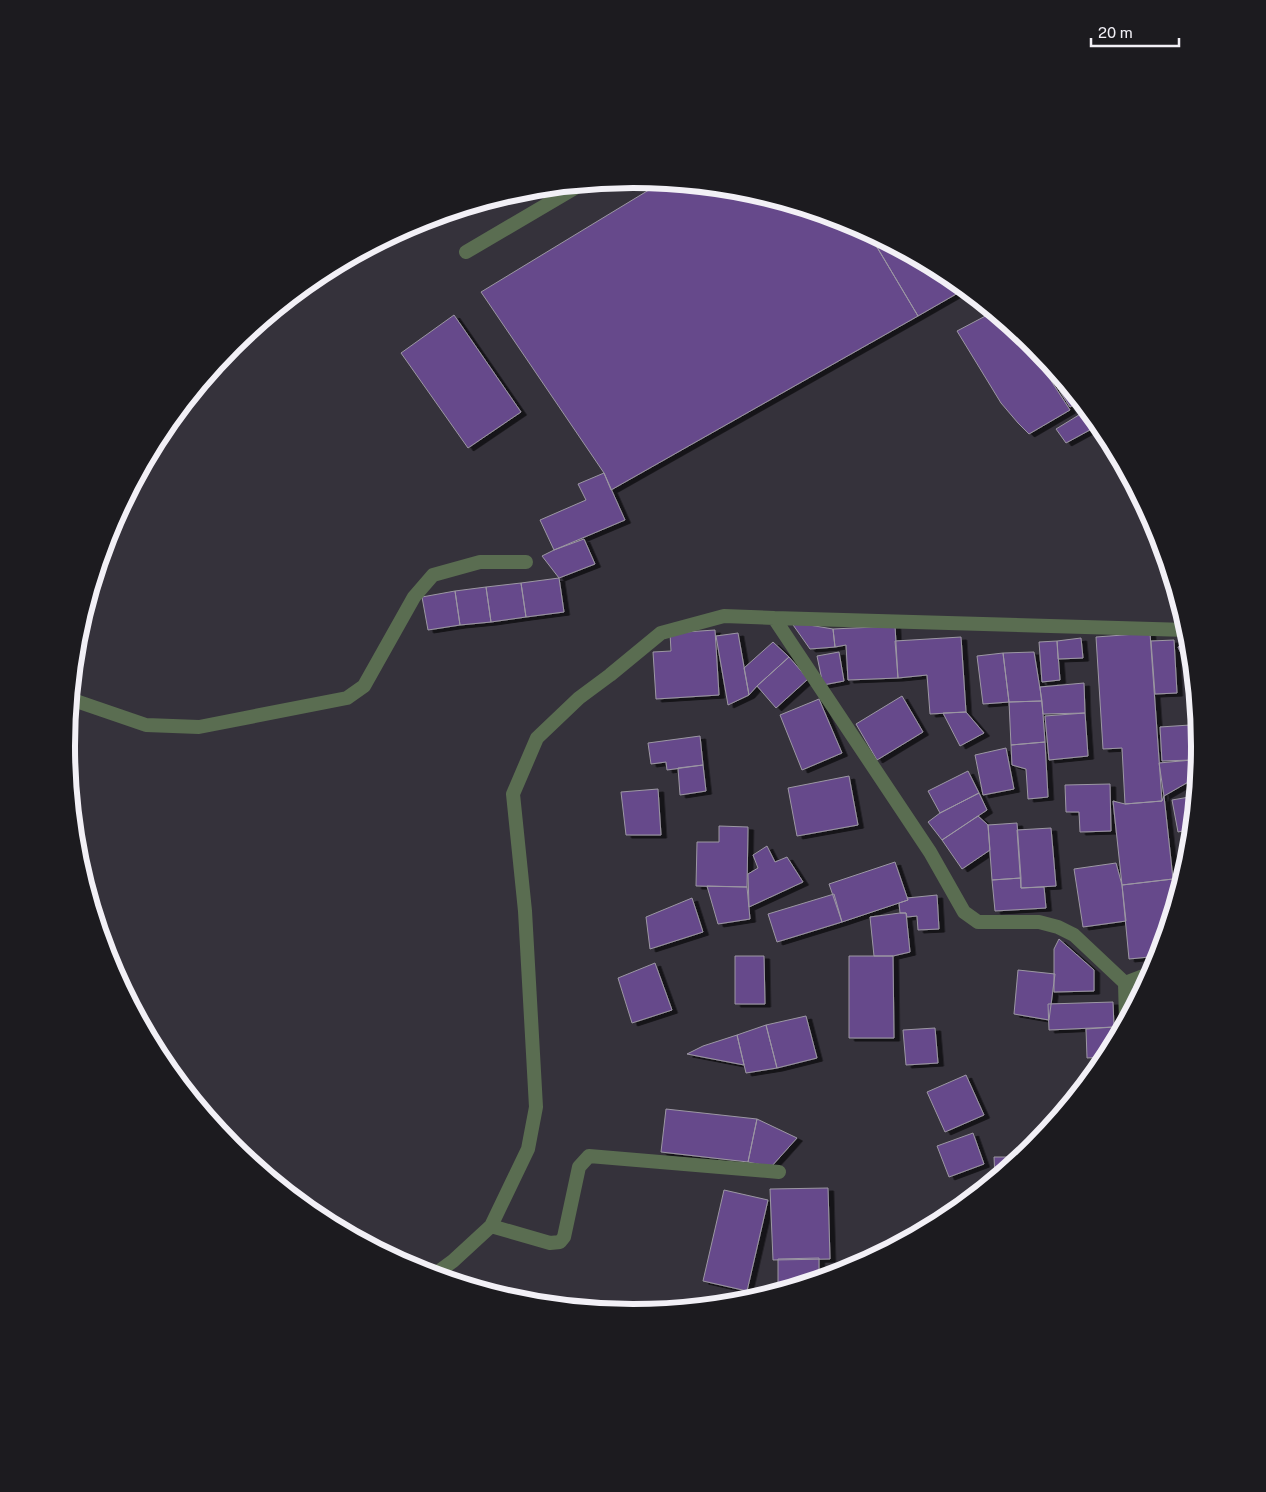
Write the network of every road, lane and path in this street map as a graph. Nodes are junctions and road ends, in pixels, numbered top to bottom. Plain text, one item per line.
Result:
1 (566, 192) edge
2 (466, 252) dead end
3 (526, 562) dead end
4 (774, 618) junction
5 (1178, 630) edge
6 (77, 705) edge
7 (1141, 977) edge
8 (1125, 983) junction
9 (1126, 1007) edge
10 (779, 1172) dead end
11 (491, 1226) junction
12 (441, 1270) edge

1 - 2 street
3 - 6 street
4 - 5 street
4 - 8 street
4 - 11 street
7 - 8 street
8 - 9 street
10 - 11 street
11 - 12 street

